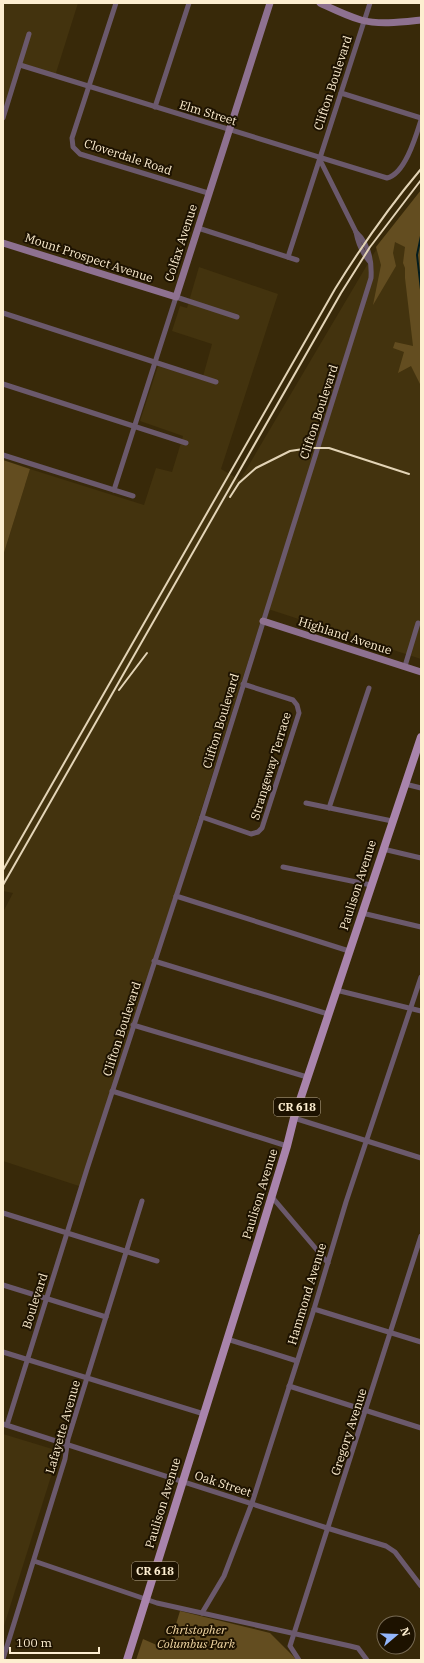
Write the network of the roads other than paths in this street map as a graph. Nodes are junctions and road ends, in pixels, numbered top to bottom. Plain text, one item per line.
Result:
1 (116, 3) edge
2 (189, 3) edge
3 (270, 3) edge
4 (320, 3) edge
5 (370, 3) edge
6 (364, 20) junction
7 (421, 20) edge
8 (29, 34) dead end
9 (20, 65) junction
10 (88, 86) junction
11 (341, 93) junction
12 (6, 100) edge
13 (155, 107) junction
14 (3, 118) edge
15 (421, 119) edge
16 (229, 131) junction
17 (319, 158) junction
18 (208, 193) junction
19 (198, 228) junction
20 (3, 242) edge
21 (288, 257) junction
22 (297, 260) dead end
23 (176, 297) junction
24 (3, 313) edge
25 (237, 317) dead end
26 (155, 362) junction
27 (216, 382) dead end
28 (3, 384) edge
29 (134, 426) junction
30 (186, 443) dead end
31 (3, 455) edge
32 (114, 490) junction
33 (133, 496) dead end
34 (263, 621) junction
35 (418, 623) dead end
36 (405, 666) junction
37 (421, 672) edge
38 (243, 684) junction
39 (369, 688) dead end
40 (421, 737) edge
41 (405, 784) junction
42 (421, 788) edge
43 (306, 803) dead end
44 (329, 808) junction
45 (202, 817) junction
46 (392, 822) junction
47 (383, 849) junction
48 (421, 858) edge
49 (283, 867) dead end
50 (371, 886) junction
51 (176, 896) junction
52 (362, 913) junction
53 (421, 927) edge
54 (349, 951) junction
55 (154, 961) junction
56 (421, 977) edge
57 (336, 990) junction
58 (410, 1009) junction
59 (421, 1011) edge
60 (328, 1014) junction
61 (133, 1025) junction
62 (307, 1078) junction
63 (112, 1091) junction
64 (294, 1118) junction
65 (367, 1141) junction
66 (287, 1146) junction
67 (421, 1158) edge
68 (83, 1183) joint
69 (272, 1197) junction
70 (142, 1201) dead end
71 (3, 1213) edge
72 (67, 1233) junction
73 (421, 1236) edge
74 (126, 1252) junction
75 (157, 1261) dead end
76 (328, 1263) junction
77 (3, 1285) edge
78 (47, 1298) junction
79 (314, 1308) junction
80 (106, 1317) junction
81 (390, 1332) junction
82 (228, 1339) junction
83 (421, 1342) edge
84 (3, 1352) edge
85 (27, 1359) junction
86 (297, 1361) junction
87 (87, 1378) junction
88 (289, 1386) junction
89 (366, 1410) junction
90 (204, 1414) junction
91 (5, 1425) edge
92 (421, 1428) edge
93 (67, 1445) junction
94 (183, 1481) junction
95 (252, 1503) junction
96 (327, 1528) junction
97 (34, 1561) junction
98 (421, 1586) edge
99 (146, 1599) junction
100 (202, 1613) junction
101 (294, 1633) junction
102 (3, 1659) edge
103 (127, 1660) edge
104 (299, 1660) edge
105 (368, 1660) edge

1 - 10 street, Cloverdale Road
2 - 13 street
3 - 16 street, Colfax Avenue
4 - 6 street
5 - 6 street, Clifton Boulevard
6 - 7 street
6 - 11 street, Clifton Boulevard
8 - 9 street
9 - 10 street, Elm Street
9 - 12 street
10 - 13 street, Elm Street
10 - 18 street, Cloverdale Road
11 - 15 street
11 - 17 street, Clifton Boulevard
12 - 14 street
13 - 16 street, Elm Street
15 - 17 street, Elm Street
16 - 17 street, Elm Street
16 - 18 street, Colfax Avenue
17 - 21 street
17 - 34 street, Clifton Boulevard
18 - 19 street, Colfax Avenue
19 - 21 street
19 - 23 street, Colfax Avenue
20 - 23 street, Mount Prospect Avenue
21 - 22 street
23 - 25 street, Mount Prospect Avenue
23 - 26 street, Colfax Avenue
24 - 26 street
26 - 27 street
26 - 29 street, Colfax Avenue
28 - 29 street
29 - 30 street
29 - 32 street, Colfax Avenue
31 - 32 street
32 - 33 street
34 - 36 street, Highland Avenue
34 - 38 street, Clifton Boulevard
35 - 36 street
36 - 37 street, Highland Avenue
38 - 45 street, Clifton Boulevard
38 - 45 street, Strangeway Terrace
39 - 44 street
40 - 41 main road, Paulison Avenue / CR 618
41 - 42 street
41 - 46 main road, Paulison Avenue / CR 618
43 - 44 street
44 - 46 street
45 - 51 street, Clifton Boulevard
46 - 47 main road, Paulison Avenue / CR 618
47 - 48 street
47 - 50 main road, Paulison Avenue / CR 618
49 - 50 street
50 - 52 main road, Paulison Avenue / CR 618
51 - 54 street
51 - 55 street, Clifton Boulevard
52 - 53 street
52 - 54 main road, Paulison Avenue / CR 618
54 - 57 main road, Paulison Avenue / CR 618
55 - 60 street
55 - 61 street, Clifton Boulevard
56 - 58 street, Hammond Avenue
57 - 58 street
57 - 60 main road, Paulison Avenue / CR 618
58 - 59 street
58 - 65 street, Hammond Avenue
60 - 62 main road, Paulison Avenue / CR 618
61 - 62 street
61 - 63 street, Clifton Boulevard
62 - 64 main road, Paulison Avenue / CR 618
63 - 66 street
63 - 68 street, Clifton Boulevard
64 - 65 street
64 - 66 main road, Paulison Avenue / CR 618
65 - 67 street
65 - 76 street, Hammond Avenue
66 - 69 main road, Paulison Avenue / CR 618
68 - 72 street, Boulevard
69 - 76 street
69 - 82 main road, Paulison Avenue / CR 618
70 - 74 street, Lafayette Avenue
71 - 72 street
72 - 74 street
72 - 78 street, Boulevard
73 - 81 street, Gregory Avenue
74 - 75 street
74 - 80 street, Lafayette Avenue
76 - 79 street, Hammond Avenue
77 - 78 street
78 - 80 street
78 - 85 street, Boulevard
79 - 81 street
79 - 86 street, Hammond Avenue
80 - 87 street, Lafayette Avenue
81 - 83 street
81 - 89 street, Gregory Avenue
82 - 86 street
82 - 90 main road, Paulison Avenue / CR 618
84 - 85 street
85 - 87 street
85 - 91 street, Boulevard
86 - 88 street, Hammond Avenue
87 - 90 street
87 - 93 street, Lafayette Avenue
88 - 89 street
88 - 95 street, Hammond Avenue
89 - 92 street
89 - 96 street, Gregory Avenue
90 - 94 main road, Paulison Avenue / CR 618
91 - 93 street, Oak Street
93 - 94 street, Oak Street
93 - 97 street, Lafayette Avenue
94 - 95 street, Oak Street
94 - 99 main road, Paulison Avenue / CR 618
95 - 96 street, Oak Street
95 - 100 street, Hammond Avenue
96 - 98 street, Oak Street
96 - 101 street, Gregory Avenue
97 - 99 street
97 - 102 street, Lafayette Avenue
99 - 100 street
99 - 103 main road, Paulison Avenue / CR 618
100 - 101 street
101 - 104 street, Gregory Avenue
101 - 105 street

